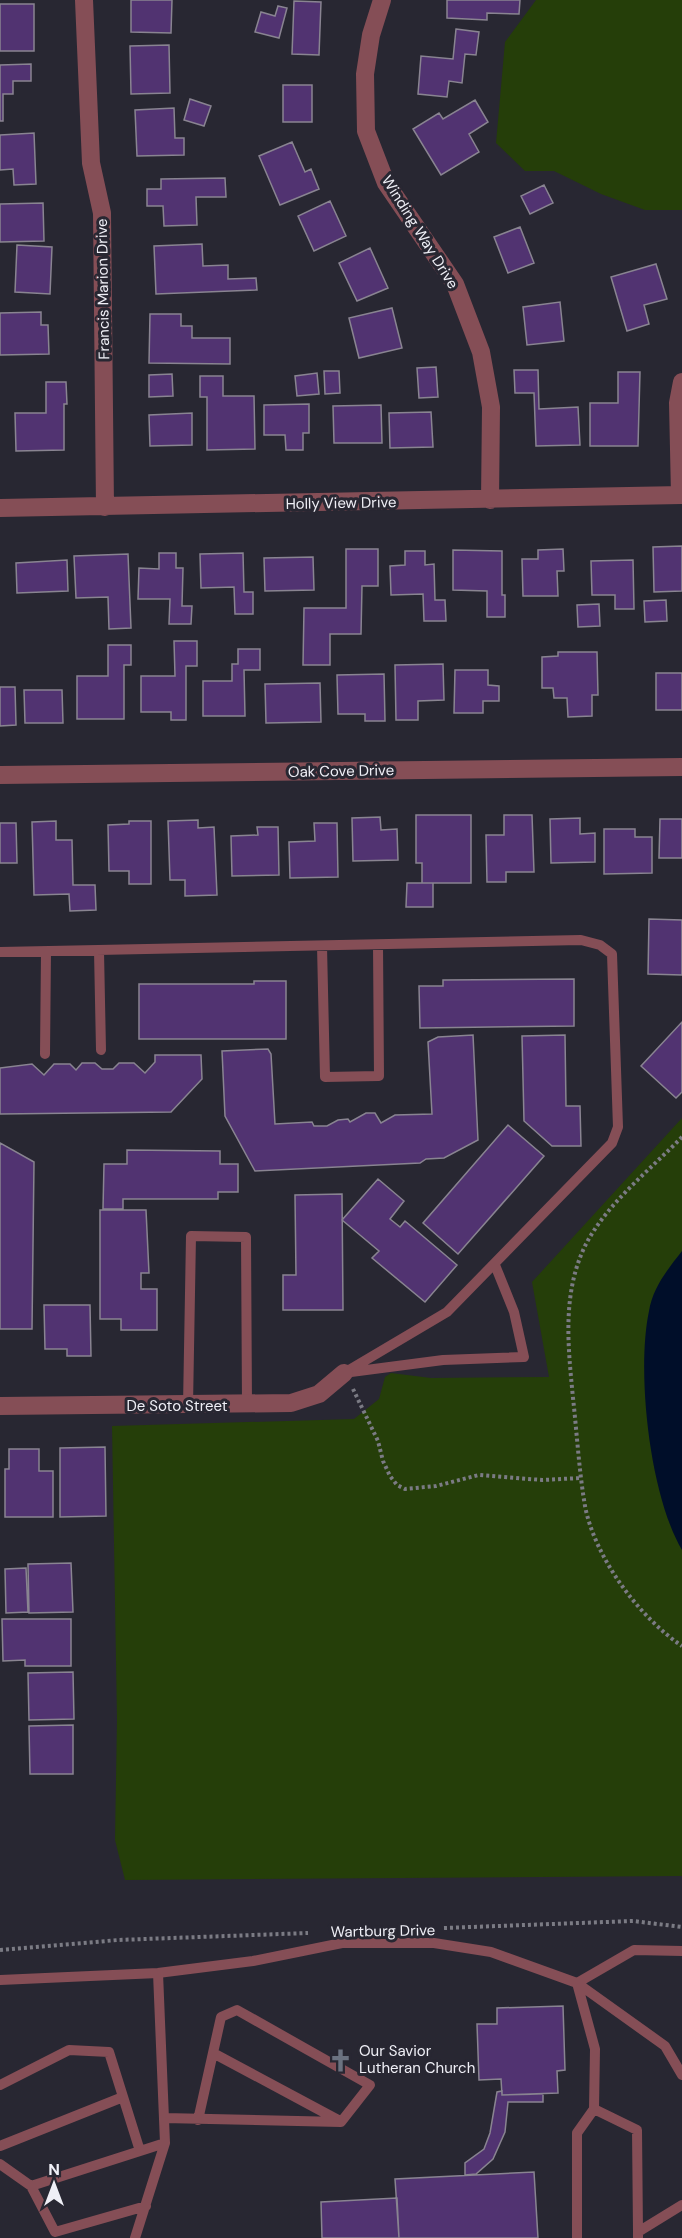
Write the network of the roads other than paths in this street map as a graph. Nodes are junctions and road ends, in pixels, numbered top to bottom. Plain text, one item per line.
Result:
1 (84, 0) edge
2 (382, 0) edge
3 (682, 382) edge
4 (681, 495) edge
5 (490, 500) junction
6 (105, 507) junction
7 (0, 508) edge
8 (682, 767) edge
9 (0, 775) edge
10 (378, 945) junction
11 (322, 946) junction
12 (99, 951) junction
13 (0, 952) edge
14 (46, 952) junction
15 (101, 1050) dead end
16 (45, 1054) dead end
17 (495, 1265) junction
18 (344, 1373) junction
19 (247, 1405) junction
20 (188, 1406) junction
21 (0, 1407) edge
22 (682, 1951) edge
23 (158, 1973) junction
24 (0, 1980) edge
25 (577, 1983) junction
26 (213, 2053) junction
27 (682, 2075) edge
28 (0, 2085) edge
29 (123, 2097) junction
30 (594, 2109) junction
31 (164, 2118) junction
32 (198, 2120) junction
33 (341, 2122) junction
34 (165, 2143) junction
35 (0, 2146) edge
36 (140, 2151) junction
37 (0, 2164) edge
38 (31, 2186) junction
39 (682, 2205) edge
40 (146, 2206) junction
41 (56, 2235) edge
42 (638, 2235) edge
43 (135, 2238) edge
44 (577, 2238) edge

1 - 6 street, Francis Marion Drive
2 - 5 street, Winding Way Drive
3 - 4 street
4 - 5 street, Holly View Drive
5 - 6 street, Holly View Drive
6 - 7 street, Holly View Drive
8 - 9 street, Oak Cove Drive
10 - 11 lane
10 - 11 lane
10 - 17 lane
11 - 12 lane
12 - 14 lane
12 - 15 lane
13 - 14 lane
14 - 16 lane
17 - 18 lane
17 - 18 lane
18 - 19 street, De Soto Street
19 - 20 street, De Soto Street
19 - 20 lane
20 - 21 street, De Soto Street
22 - 25 lane
23 - 24 lane, Wartburg Drive
23 - 25 lane, Wartburg Drive
23 - 31 lane
25 - 27 lane, Wartburg Drive
25 - 30 lane
26 - 32 lane
26 - 33 lane
26 - 33 lane
28 - 29 lane
29 - 35 lane
29 - 36 lane
30 - 42 lane
30 - 44 lane
31 - 32 lane
31 - 34 lane
32 - 33 lane
34 - 36 lane
34 - 40 lane
36 - 38 lane
37 - 38 lane
38 - 41 lane
39 - 42 lane
40 - 41 lane
40 - 43 lane

